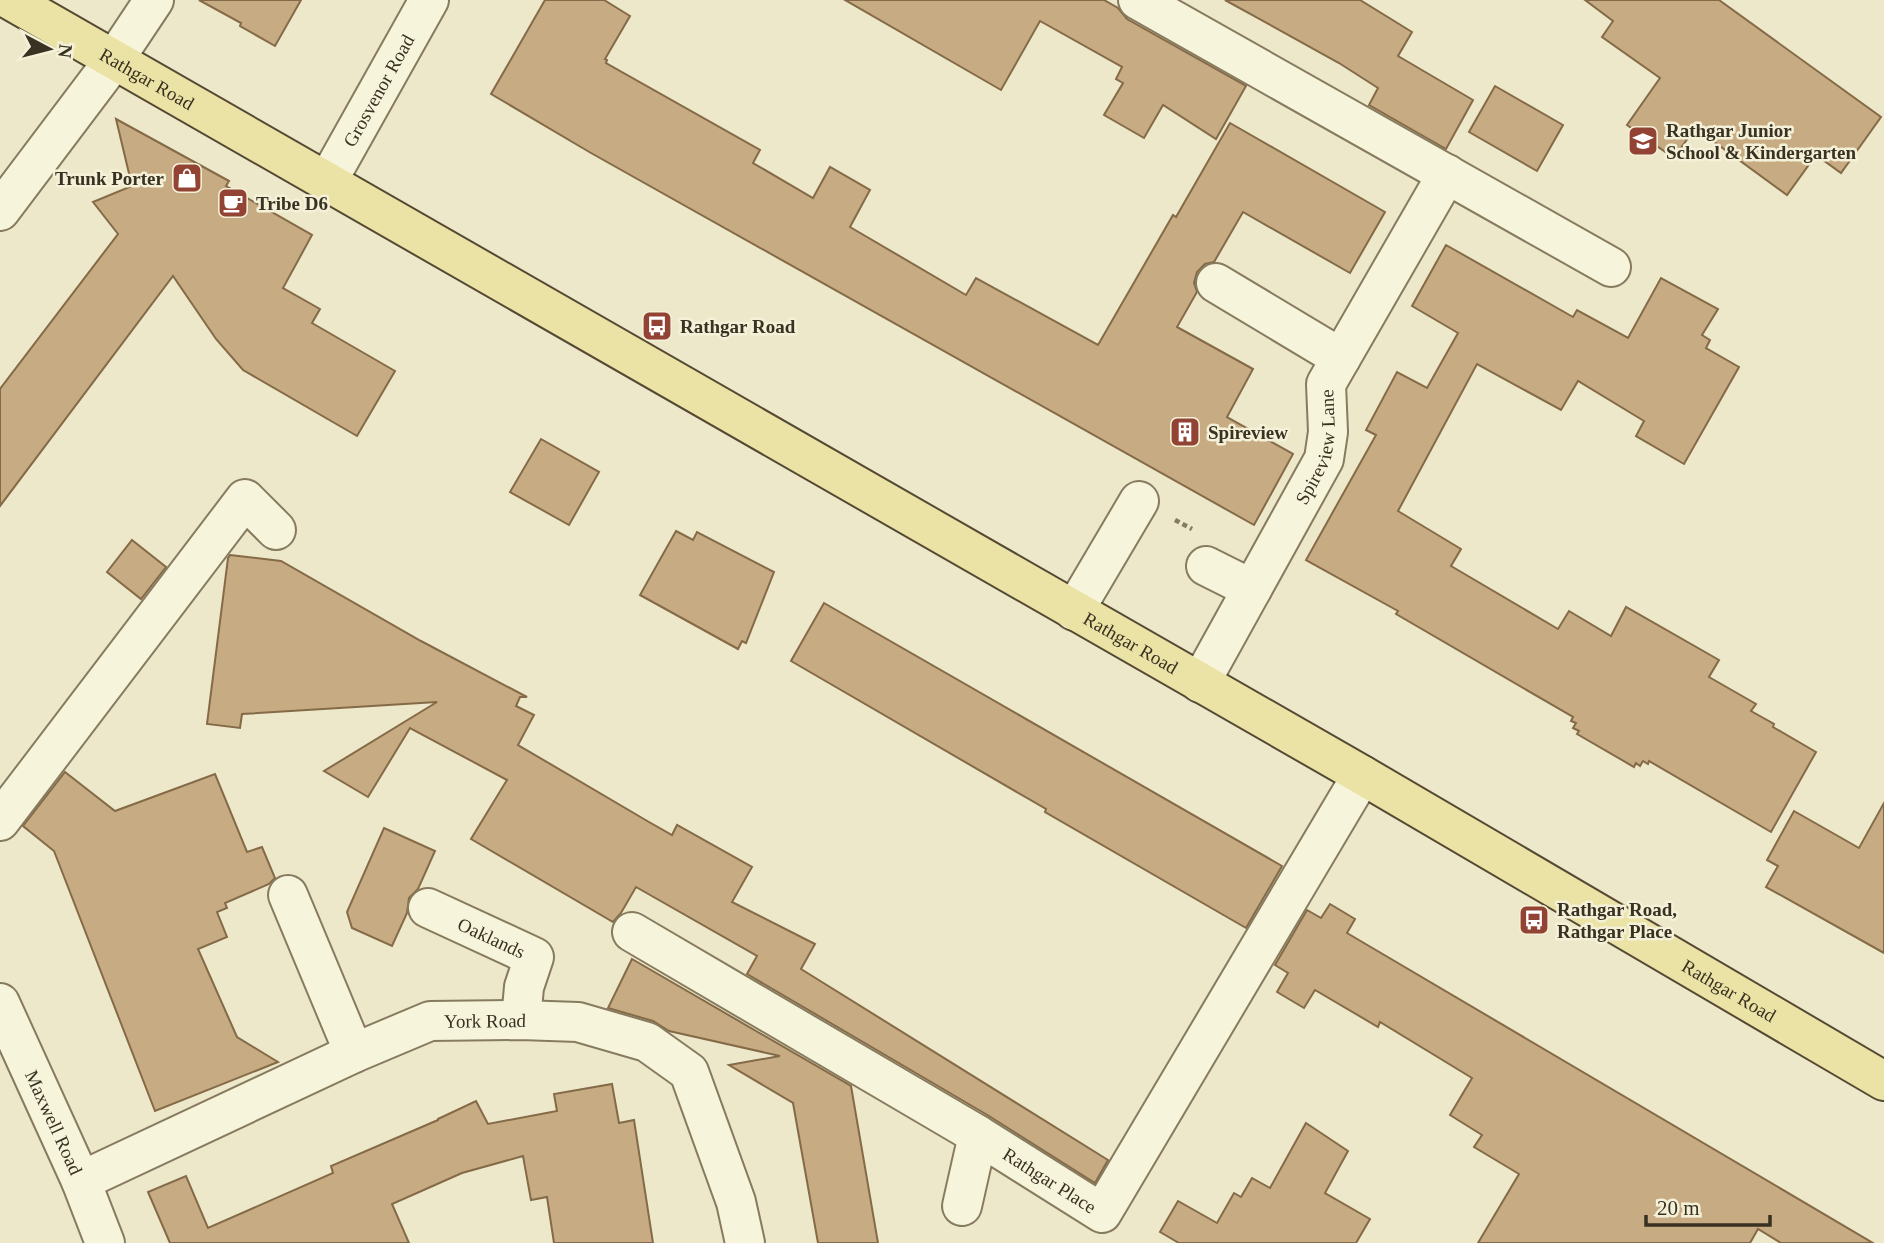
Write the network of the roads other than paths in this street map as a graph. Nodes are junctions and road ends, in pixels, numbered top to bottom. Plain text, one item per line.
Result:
1 (10, 0) edge
2 (154, 0) edge
3 (429, 0) edge
4 (1138, 0) edge
5 (114, 60) junction
6 (1447, 174) junction
7 (327, 182) junction
8 (0, 211) edge
9 (1611, 267) dead end
10 (1216, 283) dead end
11 (1341, 358) junction
12 (1139, 501) dead end
13 (276, 530) dead end
14 (206, 553) junction
15 (1206, 566) dead end
16 (1252, 589) junction
17 (1074, 611) junction
18 (170, 641) dead end
19 (1200, 683) junction
20 (1362, 775) junction
21 (0, 821) edge
22 (289, 895) dead end
23 (428, 908) dead end
24 (632, 932) dead end
25 (0, 1003) edge
26 (521, 1020) junction
27 (354, 1053) junction
28 (1884, 1081) edge
29 (978, 1135) junction
30 (81, 1181) junction
31 (962, 1206) dead end
32 (104, 1243) edge
33 (745, 1243) edge

1 - 5 main road, Rathgar Road
2 - 5 street
3 - 7 street, Grosvenor Road
4 - 6 street
5 - 7 main road, Rathgar Road
5 - 8 street
6 - 9 street
6 - 11 street, Spireview Lane
7 - 17 main road, Rathgar Road
10 - 11 street
11 - 16 street, Spireview Lane
12 - 17 street
13 - 14 street
14 - 18 street
14 - 21 street
15 - 16 street
16 - 19 street, Spireview Lane
17 - 19 main road, Rathgar Road
19 - 20 main road, Rathgar Road
20 - 28 main road, Rathgar Road
20 - 29 street, Rathgar Place
22 - 27 street
23 - 26 street, Oaklands
24 - 29 street, Rathgar Place
25 - 30 street, Maxwell Road
26 - 27 street, York Road
26 - 33 street, York Road
27 - 30 street, York Road
29 - 31 street
30 - 32 street, Maxwell Road

